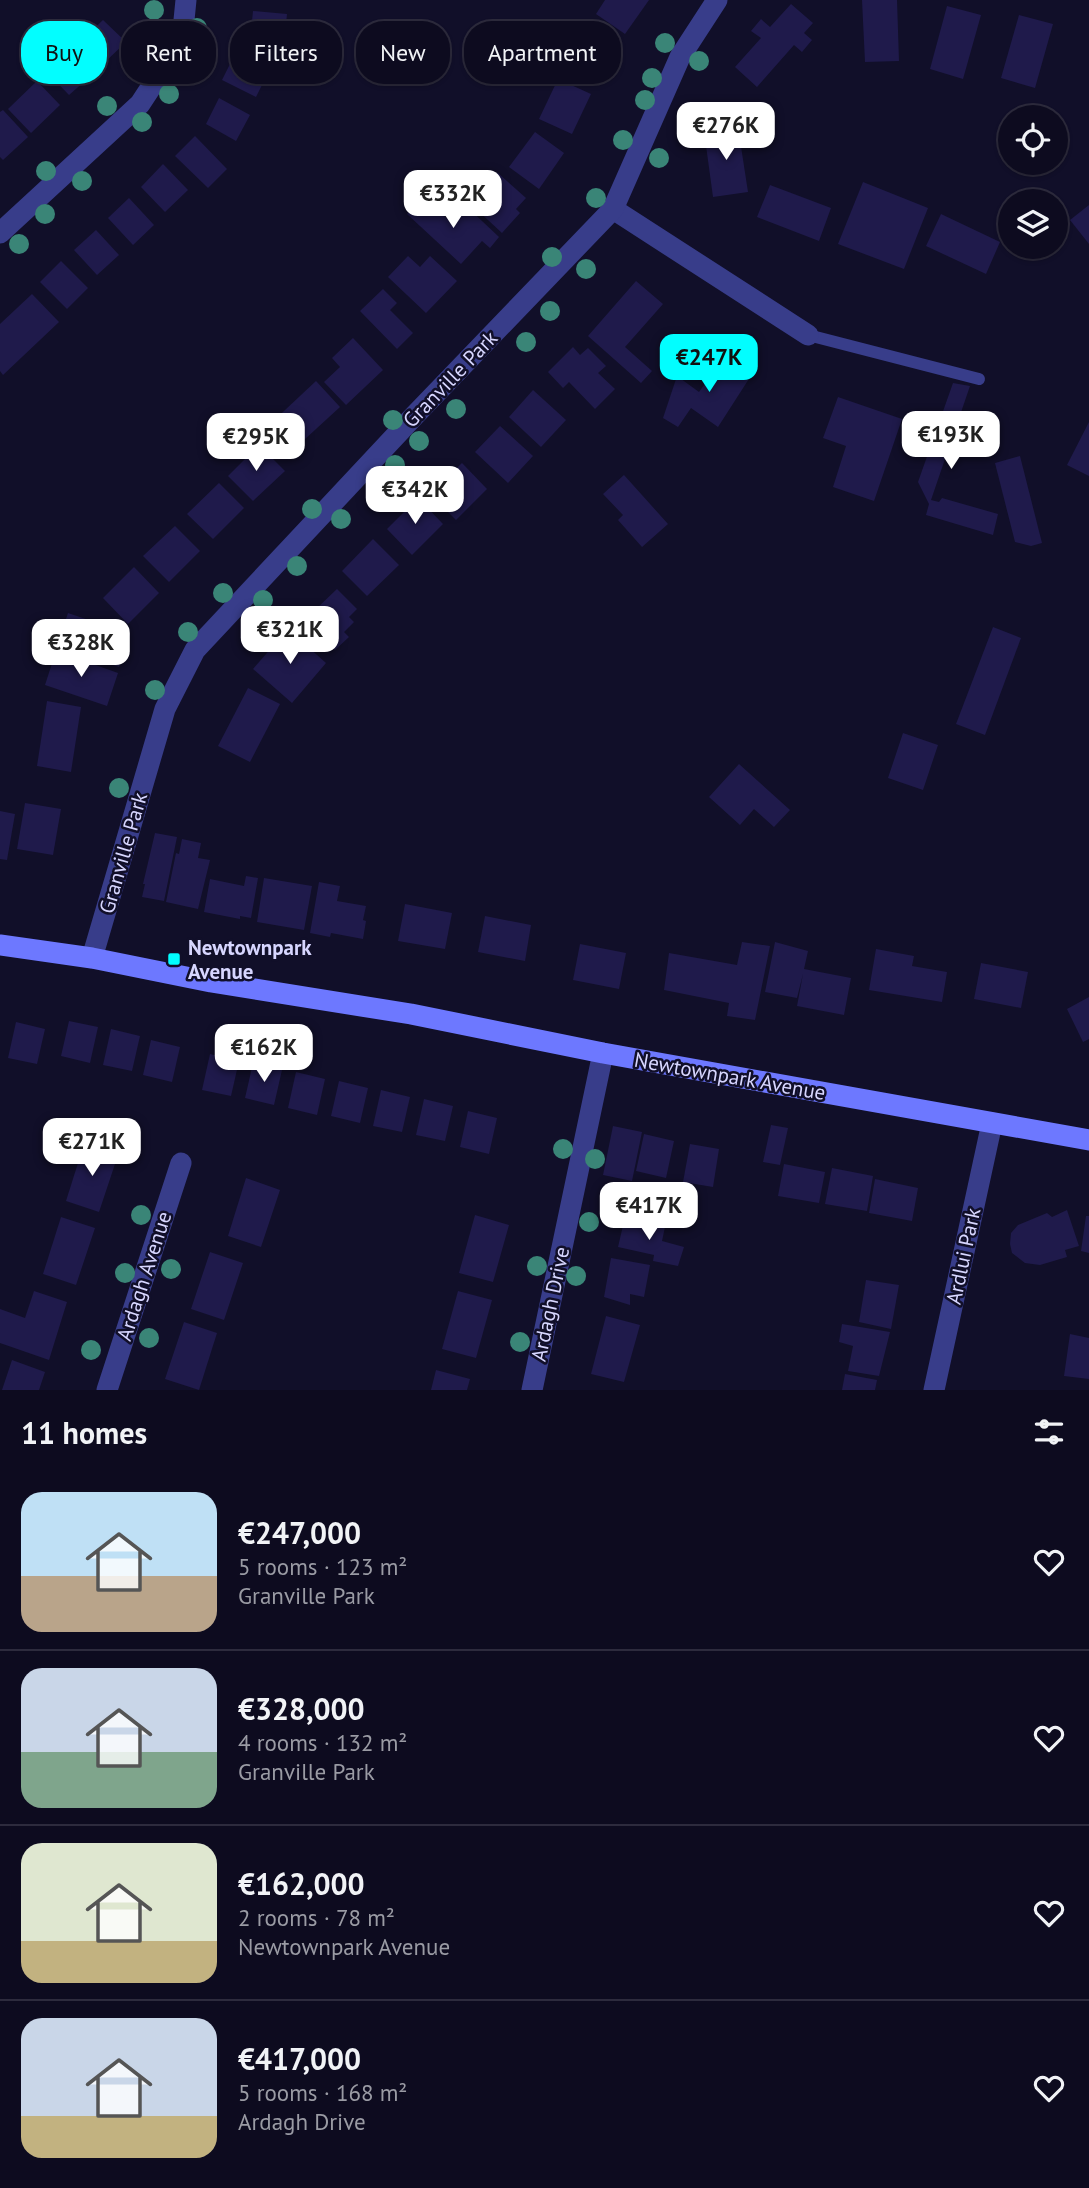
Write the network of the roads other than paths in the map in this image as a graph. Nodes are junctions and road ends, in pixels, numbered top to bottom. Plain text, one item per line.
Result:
1 (186, 0) edge
2 (717, 0) edge
3 (612, 209) junction
4 (0, 233) edge
5 (808, 335) joint
6 (979, 379) dead end
7 (0, 945) edge
8 (92, 958) junction
9 (603, 1053) junction
10 (992, 1123) junction
11 (1089, 1140) edge
12 (181, 1163) dead end
13 (107, 1390) edge
14 (533, 1390) edge
15 (934, 1390) edge

1 - 4 street
2 - 3 street, Granville Park
3 - 5 street
3 - 8 street, Granville Park
5 - 6 lane
7 - 8 main road, Newtownpark Avenue
8 - 9 main road, Newtownpark Avenue
9 - 10 main road, Newtownpark Avenue
9 - 14 street, Ardagh Drive
10 - 11 main road, Newtownpark Avenue
10 - 15 street, Ardlui Park
12 - 13 street, Ardagh Avenue

